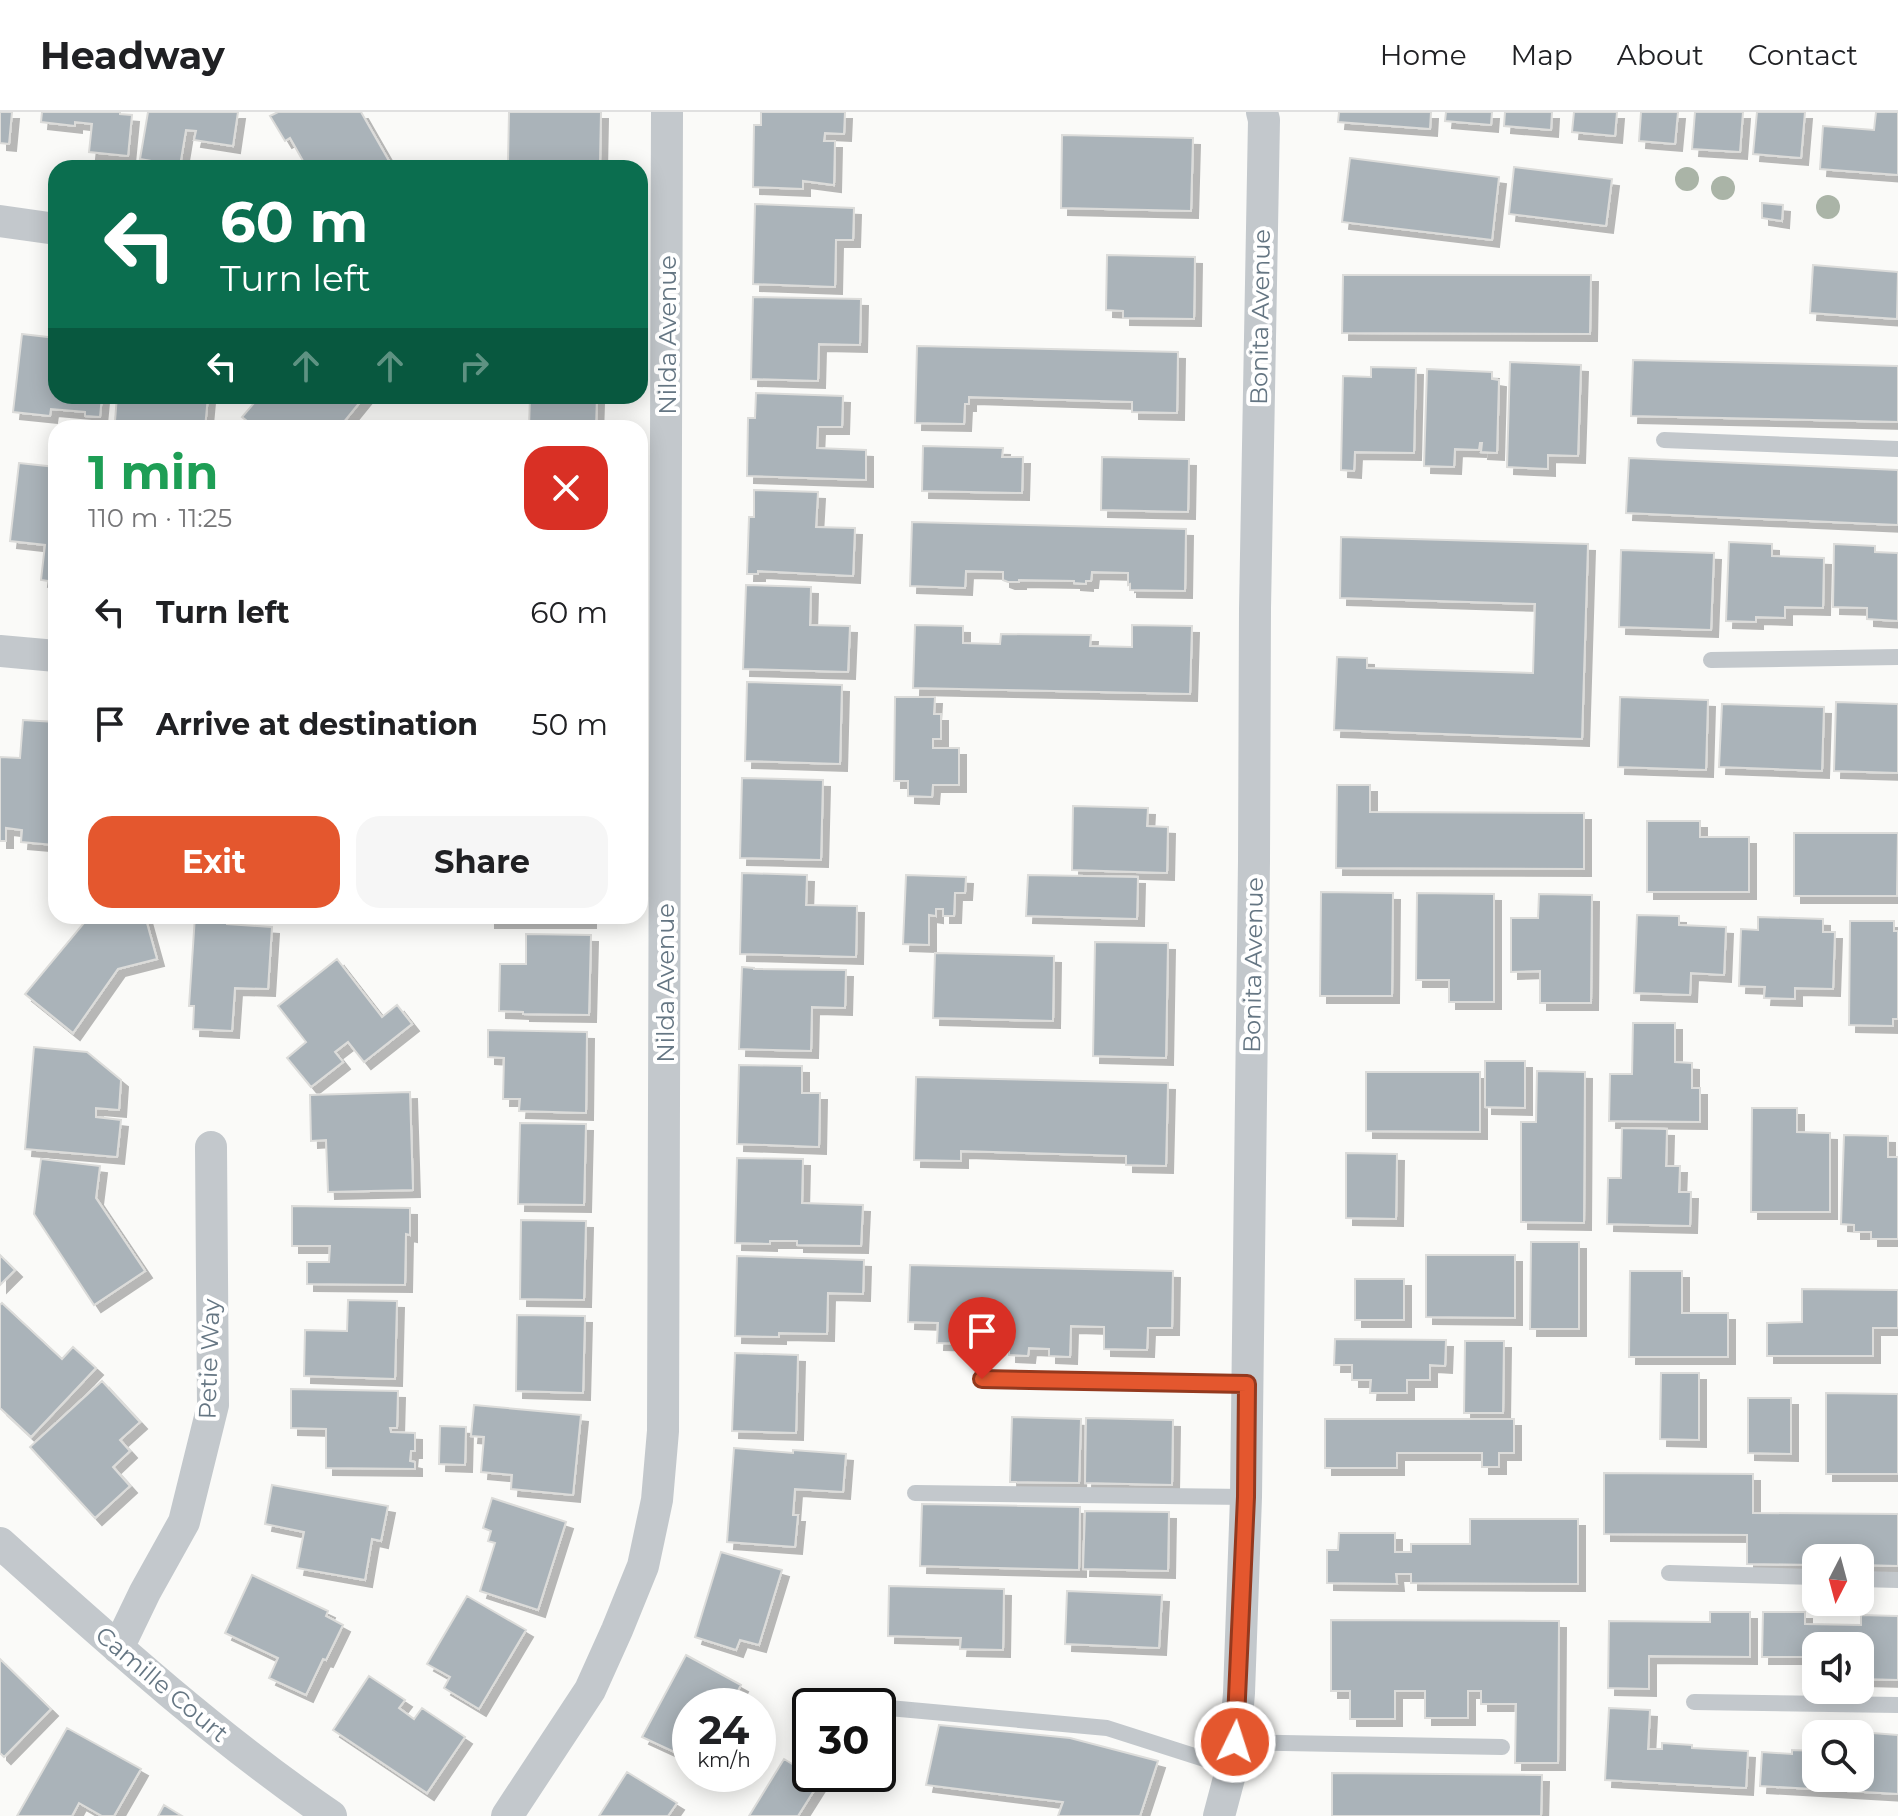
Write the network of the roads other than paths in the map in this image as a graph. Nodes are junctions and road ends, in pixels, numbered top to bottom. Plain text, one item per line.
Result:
1 (667, 112) edge
2 (1262, 112) edge
3 (0, 221) edge
4 (48, 228) edge
5 (1664, 440) dead end
6 (1898, 449) edge
7 (0, 651) edge
8 (48, 655) edge
9 (1898, 657) edge
10 (1711, 660) dead end
11 (211, 1147) dead end
12 (982, 1379) dead end
13 (1247, 1384) junction
14 (915, 1493) dead end
15 (1246, 1497) junction
16 (0, 1543) edge
17 (1669, 1573) dead end
18 (1802, 1577) edge
19 (1874, 1579) edge
20 (1898, 1580) edge
21 (118, 1648) junction
22 (1694, 1702) dead end
23 (1898, 1705) edge
24 (896, 1709) edge
25 (1502, 1747) dead end
26 (1234, 1752) junction
27 (331, 1816) edge
28 (507, 1816) edge
29 (1219, 1816) edge

1 - 28 street, Nilda Avenue
2 - 13 street, Bonita Avenue
3 - 4 street
5 - 6 lane
7 - 8 street
9 - 10 lane
11 - 21 street, Petie Way
12 - 13 lane
13 - 15 street, Bonita Avenue
14 - 15 lane
15 - 26 street, Bonita Avenue
16 - 21 street, Camille Court
17 - 18 lane
19 - 20 lane
21 - 27 street, Camille Court
22 - 23 lane
24 - 26 lane
25 - 26 lane
26 - 29 street, Bonita Avenue

